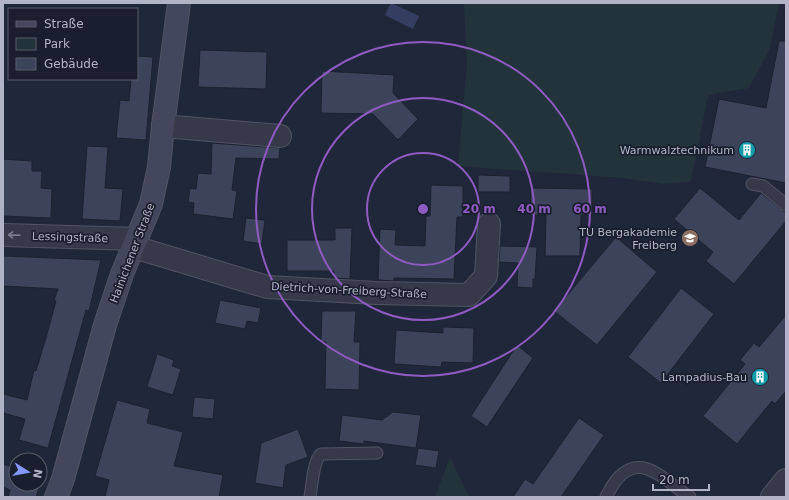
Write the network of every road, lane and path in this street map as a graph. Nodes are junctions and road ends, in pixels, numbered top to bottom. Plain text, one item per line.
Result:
1 (180, 3) edge
2 (163, 126) junction
3 (280, 136) dead end
4 (752, 184) dead end
5 (786, 205) edge
6 (488, 224) dead end
7 (3, 235) edge
8 (135, 243) junction
9 (377, 453) dead end
10 (786, 480) edge
11 (56, 497) edge
12 (310, 497) edge
13 (606, 497) edge
14 (690, 497) edge
15 (772, 497) edge

1 - 2 main road, Hainichener Straße
2 - 3 street
2 - 8 main road, Hainichener Straße
4 - 5 lane
6 - 8 street, Dietrich-von-Freiberg-Straße
8 -> 7 street, Lessingstraße
8 - 11 main road, Hainichener Straße
9 - 12 lane
10 - 15 street
13 - 14 lane

